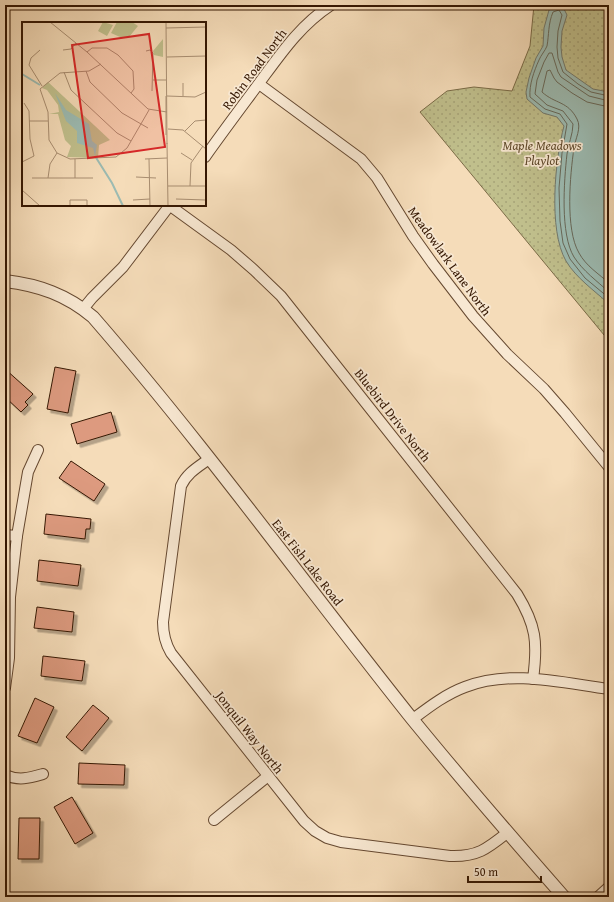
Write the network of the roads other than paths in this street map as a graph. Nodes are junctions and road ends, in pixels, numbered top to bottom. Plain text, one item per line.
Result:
1 (331, 5) edge
2 (259, 84) junction
3 (206, 156) edge
4 (168, 206) edge
5 (170, 206) edge
6 (5, 281) edge
7 (83, 309) junction
8 (38, 450) dead end
9 (209, 459) junction
10 (609, 467) edge
11 (5, 535) edge
12 (17, 536) junction
13 (533, 679) junction
14 (5, 688) edge
15 (609, 689) edge
16 (413, 719) junction
17 (43, 774) dead end
18 (5, 775) edge
19 (268, 776) junction
20 (214, 820) dead end
21 (507, 833) junction
22 (609, 887) edge
23 (564, 897) edge
24 (598, 897) edge

1 - 2 street, Robin Road North
2 - 3 street, Robin Road North
2 - 10 street, Meadowlark Lane North
4 - 7 street
5 - 13 street, Bluebird Drive North
6 - 7 street, East Fish Lake Road
7 - 9 street, East Fish Lake Road
8 - 12 street
9 - 16 street, East Fish Lake Road
9 - 19 street, Jonquil Way North
11 - 12 street
12 - 14 street
13 - 15 street
13 - 16 street
16 - 21 street, East Fish Lake Road
17 - 18 street
19 - 20 street
19 - 21 street, Jonquil Way North
21 - 23 street, East Fish Lake Road
22 - 24 street

